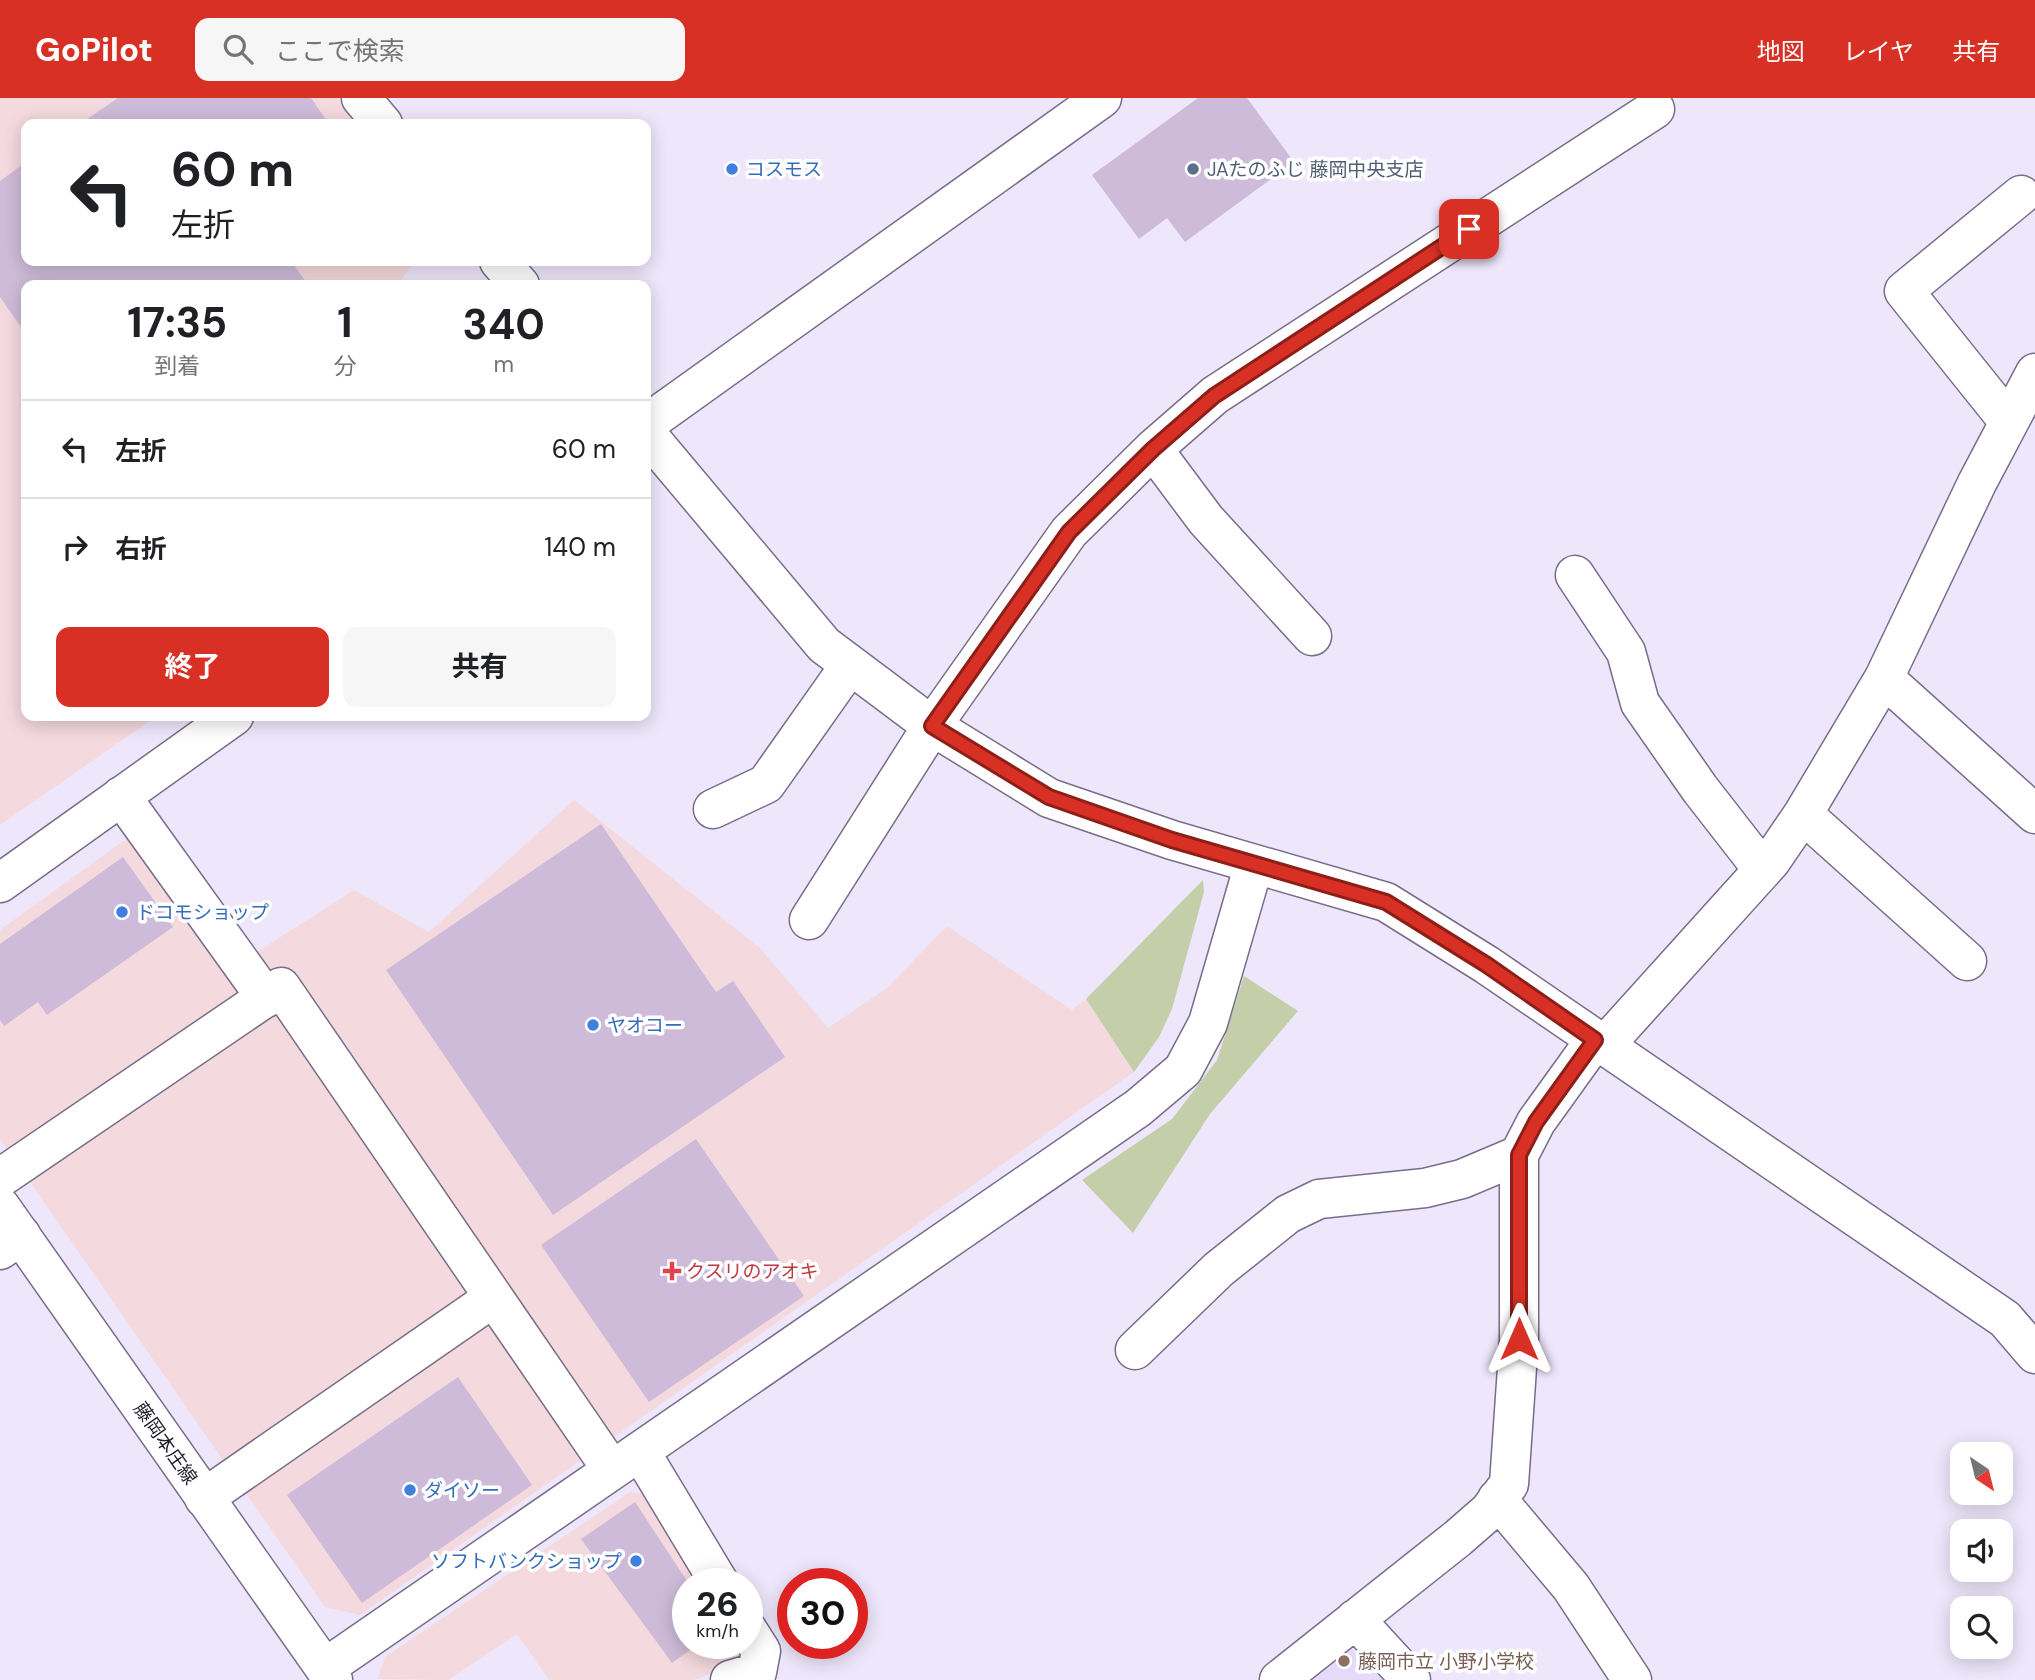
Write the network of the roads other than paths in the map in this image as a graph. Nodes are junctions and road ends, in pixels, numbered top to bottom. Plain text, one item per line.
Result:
1 (361, 98) edge
2 (1102, 98) edge
3 (1655, 109) dead end
4 (379, 119) edge
5 (2021, 195) dead end
6 (503, 266) edge
7 (516, 280) edge
8 (2035, 373) edge
9 (651, 420) edge
10 (2009, 422) junction
11 (651, 439) edge
12 (1153, 449) junction
13 (1575, 575) dead end
14 (1312, 636) dead end
15 (850, 664) junction
16 (1884, 678) junction
17 (227, 721) edge
18 (932, 726) junction
19 (121, 796) junction
20 (713, 809) dead end
21 (1804, 814) junction
22 (2035, 814) edge
23 (1254, 863) junction
24 (1763, 870) junction
25 (0, 883) edge
26 (809, 920) dead end
27 (1967, 961) dead end
28 (266, 998) junction
29 (1600, 1043) junction
30 (1519, 1155) junction
31 (0, 1178) edge
32 (7, 1230) edge
33 (493, 1297) junction
34 (1135, 1350) dead end
35 (2035, 1354) edge
36 (626, 1461) junction
37 (204, 1498) junction
38 (1497, 1499) junction
39 (708, 1568) edge
40 (1356, 1619) junction
41 (759, 1659) edge
42 (329, 1674) edge
43 (730, 1680) edge
44 (1279, 1680) edge
45 (1411, 1680) edge
46 (1632, 1680) edge

1 - 4 street
2 - 9 street
3 - 12 street
5 - 10 street
6 - 7 street
8 - 10 street
10 - 16 street
11 - 15 street
12 - 14 street
12 - 18 street
13 - 24 street
15 - 18 street
15 - 20 street
16 - 21 street
16 - 22 street
17 - 19 street
18 - 23 street
18 - 26 street
19 - 25 street
19 - 28 street
21 - 24 street
21 - 27 street
23 - 29 street
23 - 36 street
24 - 29 street
28 - 31 street
28 - 33 street
29 - 30 street
29 - 35 street
30 - 34 street
30 - 38 street
32 - 37 street, 藤岡本庄線
33 - 36 street
33 - 37 street
36 - 39 street
36 - 42 street
37 - 42 street, 藤岡本庄線
38 - 40 street
38 - 46 street
40 - 44 street
40 - 45 street
41 - 43 street

